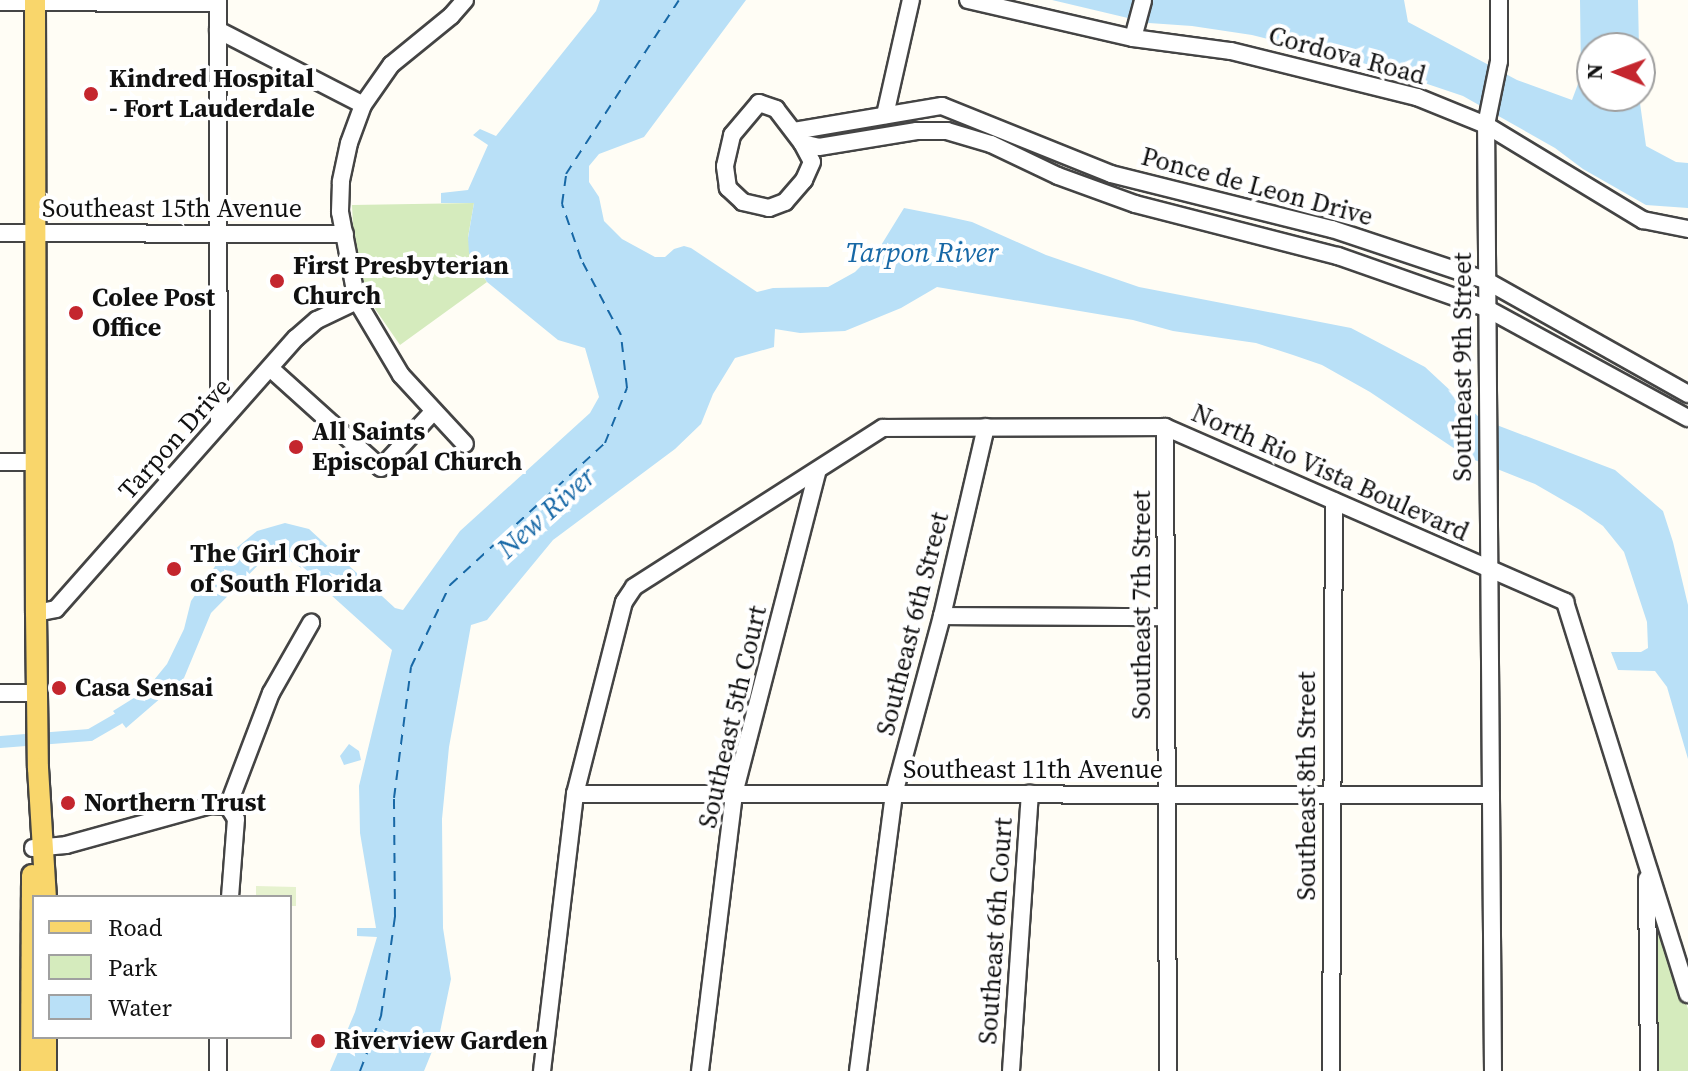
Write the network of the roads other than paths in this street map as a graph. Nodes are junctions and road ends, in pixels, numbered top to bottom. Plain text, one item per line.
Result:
1 (465, 0) edge
2 (911, 0) edge
3 (968, 0) edge
4 (1143, 0) edge
5 (1499, 0) edge
6 (35, 1) edge
7 (0, 2) edge
8 (218, 2) edge
9 (218, 30) junction
10 (1135, 31) junction
11 (363, 105) junction
12 (885, 115) junction
13 (1486, 125) junction
14 (798, 137) junction
15 (1688, 229) edge
16 (0, 233) edge
17 (37, 233) junction
18 (218, 233) junction
19 (345, 234) junction
20 (1485, 280) junction
21 (357, 301) junction
22 (1486, 308) junction
23 (270, 368) junction
24 (1667, 384) junction
25 (1688, 384) edge
26 (1688, 394) edge
27 (1653, 396) junction
28 (432, 413) junction
29 (1688, 418) edge
30 (219, 424) junction
31 (986, 427) junction
32 (1165, 427) junction
33 (465, 444) dead end
34 (0, 462) edge
35 (36, 462) junction
36 (817, 473) junction
37 (1334, 501) junction
38 (1490, 570) junction
39 (36, 613) junction
40 (942, 616) junction
41 (1164, 617) junction
42 (311, 623) dead end
43 (0, 693) edge
44 (37, 693) junction
45 (1167, 793) junction
46 (575, 794) junction
47 (734, 794) junction
48 (894, 794) junction
49 (1030, 794) junction
50 (1330, 794) junction
51 (1491, 795) junction
52 (228, 806) junction
53 (38, 848) junction
54 (1647, 857) junction
55 (37, 895) edge
56 (46, 895) edge
57 (230, 895) edge
58 (1670, 936) junction
59 (1648, 937) junction
60 (1688, 994) edge
61 (32, 1039) edge
62 (46, 1039) edge
63 (218, 1039) edge
64 (31, 1071) edge
65 (46, 1071) edge
66 (218, 1071) edge
67 (542, 1071) edge
68 (700, 1071) edge
69 (858, 1071) edge
70 (1011, 1071) edge
71 (1168, 1071) edge
72 (1331, 1071) edge
73 (1493, 1071) edge
74 (1649, 1071) edge

1 - 11 street
2 - 12 street
3 - 10 street, Cordova Road
4 - 10 street
5 - 13 street, Southeast 9th Street
6 - 7 street
6 - 8 street
6 - 17 main road
8 - 9 street
9 - 11 street
9 - 18 street
10 - 13 street, Cordova Road
11 - 19 street
12 - 14 street, Ponce de Leon Drive
12 - 20 street, Ponce de Leon Drive
13 - 15 street, Cordova Road
13 - 20 street, Southeast 9th Street
14 - 14 street
14 - 22 street, Ponce de Leon Drive
16 - 17 street, Southeast 15th Avenue
17 - 18 street, Southeast 15th Avenue
17 - 35 main road
18 - 19 street, Southeast 15th Avenue
18 - 30 street
19 - 21 street
20 - 22 street, Southeast 9th Street
20 - 24 street, Ponce de Leon Drive
21 - 23 street, Tarpon Drive
21 - 28 street
22 - 27 street, Ponce de Leon Drive
22 - 38 street, Southeast 9th Street
23 - 28 street
23 - 30 street, Tarpon Drive
24 - 25 street
24 - 26 street, Ponce de Leon Drive
24 - 27 street
27 - 29 street, Ponce de Leon Drive
28 - 33 street
30 - 39 street, Tarpon Drive
31 - 32 street, North Rio Vista Boulevard
31 - 36 street, North Rio Vista Boulevard
31 - 40 street, Southeast 6th Street
32 - 37 street, North Rio Vista Boulevard
32 - 41 street, Southeast 7th Street
34 - 35 street
35 - 39 main road
36 - 46 street, North Rio Vista Boulevard
36 - 47 street, Southeast 5th Court
37 - 38 street, North Rio Vista Boulevard
37 - 50 street, Southeast 8th Street
38 - 51 street, Southeast 9th Street
38 - 54 street, North Rio Vista Boulevard
39 - 44 main road
40 - 41 street
40 - 48 street, Southeast 6th Street
41 - 45 street, Southeast 7th Street
42 - 52 street
43 - 44 street
44 - 53 main road
45 - 49 street, Southeast 11th Avenue
45 - 50 street, Southeast 11th Avenue
45 - 71 street, Southeast 7th Street
46 - 47 street, Southeast 11th Avenue
46 - 67 street, North Rio Vista Boulevard
47 - 48 street, Southeast 11th Avenue
47 - 68 street, Southeast 5th Court
48 - 49 street, Southeast 11th Avenue
48 - 69 street, Southeast 6th Street
49 - 70 street, Southeast 6th Court
50 - 51 street, Southeast 11th Avenue
50 - 72 street, Southeast 8th Street
51 - 73 street, Southeast 9th Street
52 - 53 street
52 - 57 street
53 - 55 main road
53 - 56 main road
54 - 58 street, North Rio Vista Boulevard
54 - 59 street
58 - 59 street
58 - 60 street, North Rio Vista Boulevard
59 - 74 street
61 - 64 main road
62 - 65 main road
63 - 66 street

